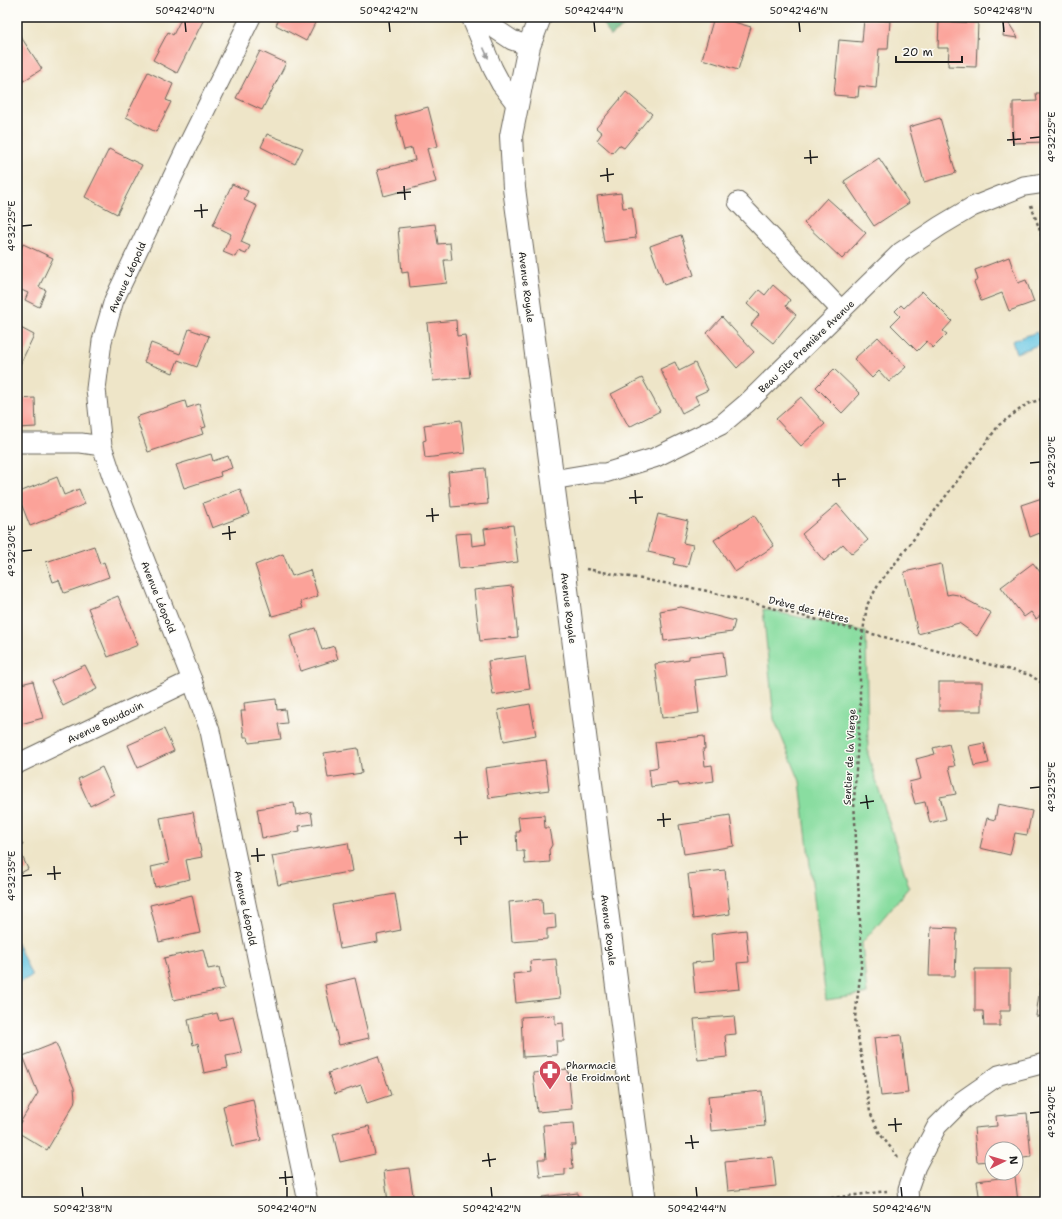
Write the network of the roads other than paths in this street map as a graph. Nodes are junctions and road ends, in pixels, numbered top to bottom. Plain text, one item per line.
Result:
1 (251, 17) edge
2 (471, 17) edge
3 (477, 17) edge
4 (540, 17) edge
5 (529, 46) junction
6 (517, 105) junction
7 (1045, 183) edge
8 (738, 202) dead end
9 (842, 311) junction
10 (17, 443) edge
11 (102, 446) junction
12 (552, 480) junction
13 (192, 680) junction
14 (17, 764) edge
15 (1045, 1063) edge
16 (908, 1195) edge
17 (308, 1202) edge
18 (645, 1202) edge

1 - 11 street, Avenue Léopold
2 -> 6 street
3 - 5 street
4 - 5 street, Avenue Royale
5 - 6 street, Avenue Royale
6 - 12 street, Avenue Royale
7 - 9 street, Beau Site Première Avenue
8 - 9 street
9 - 12 street, Beau Site Première Avenue
10 - 11 street
11 - 13 street, Avenue Léopold
12 - 18 street, Avenue Royale
13 - 14 street, Avenue Baudouin
13 - 17 street, Avenue Léopold
15 - 16 street

